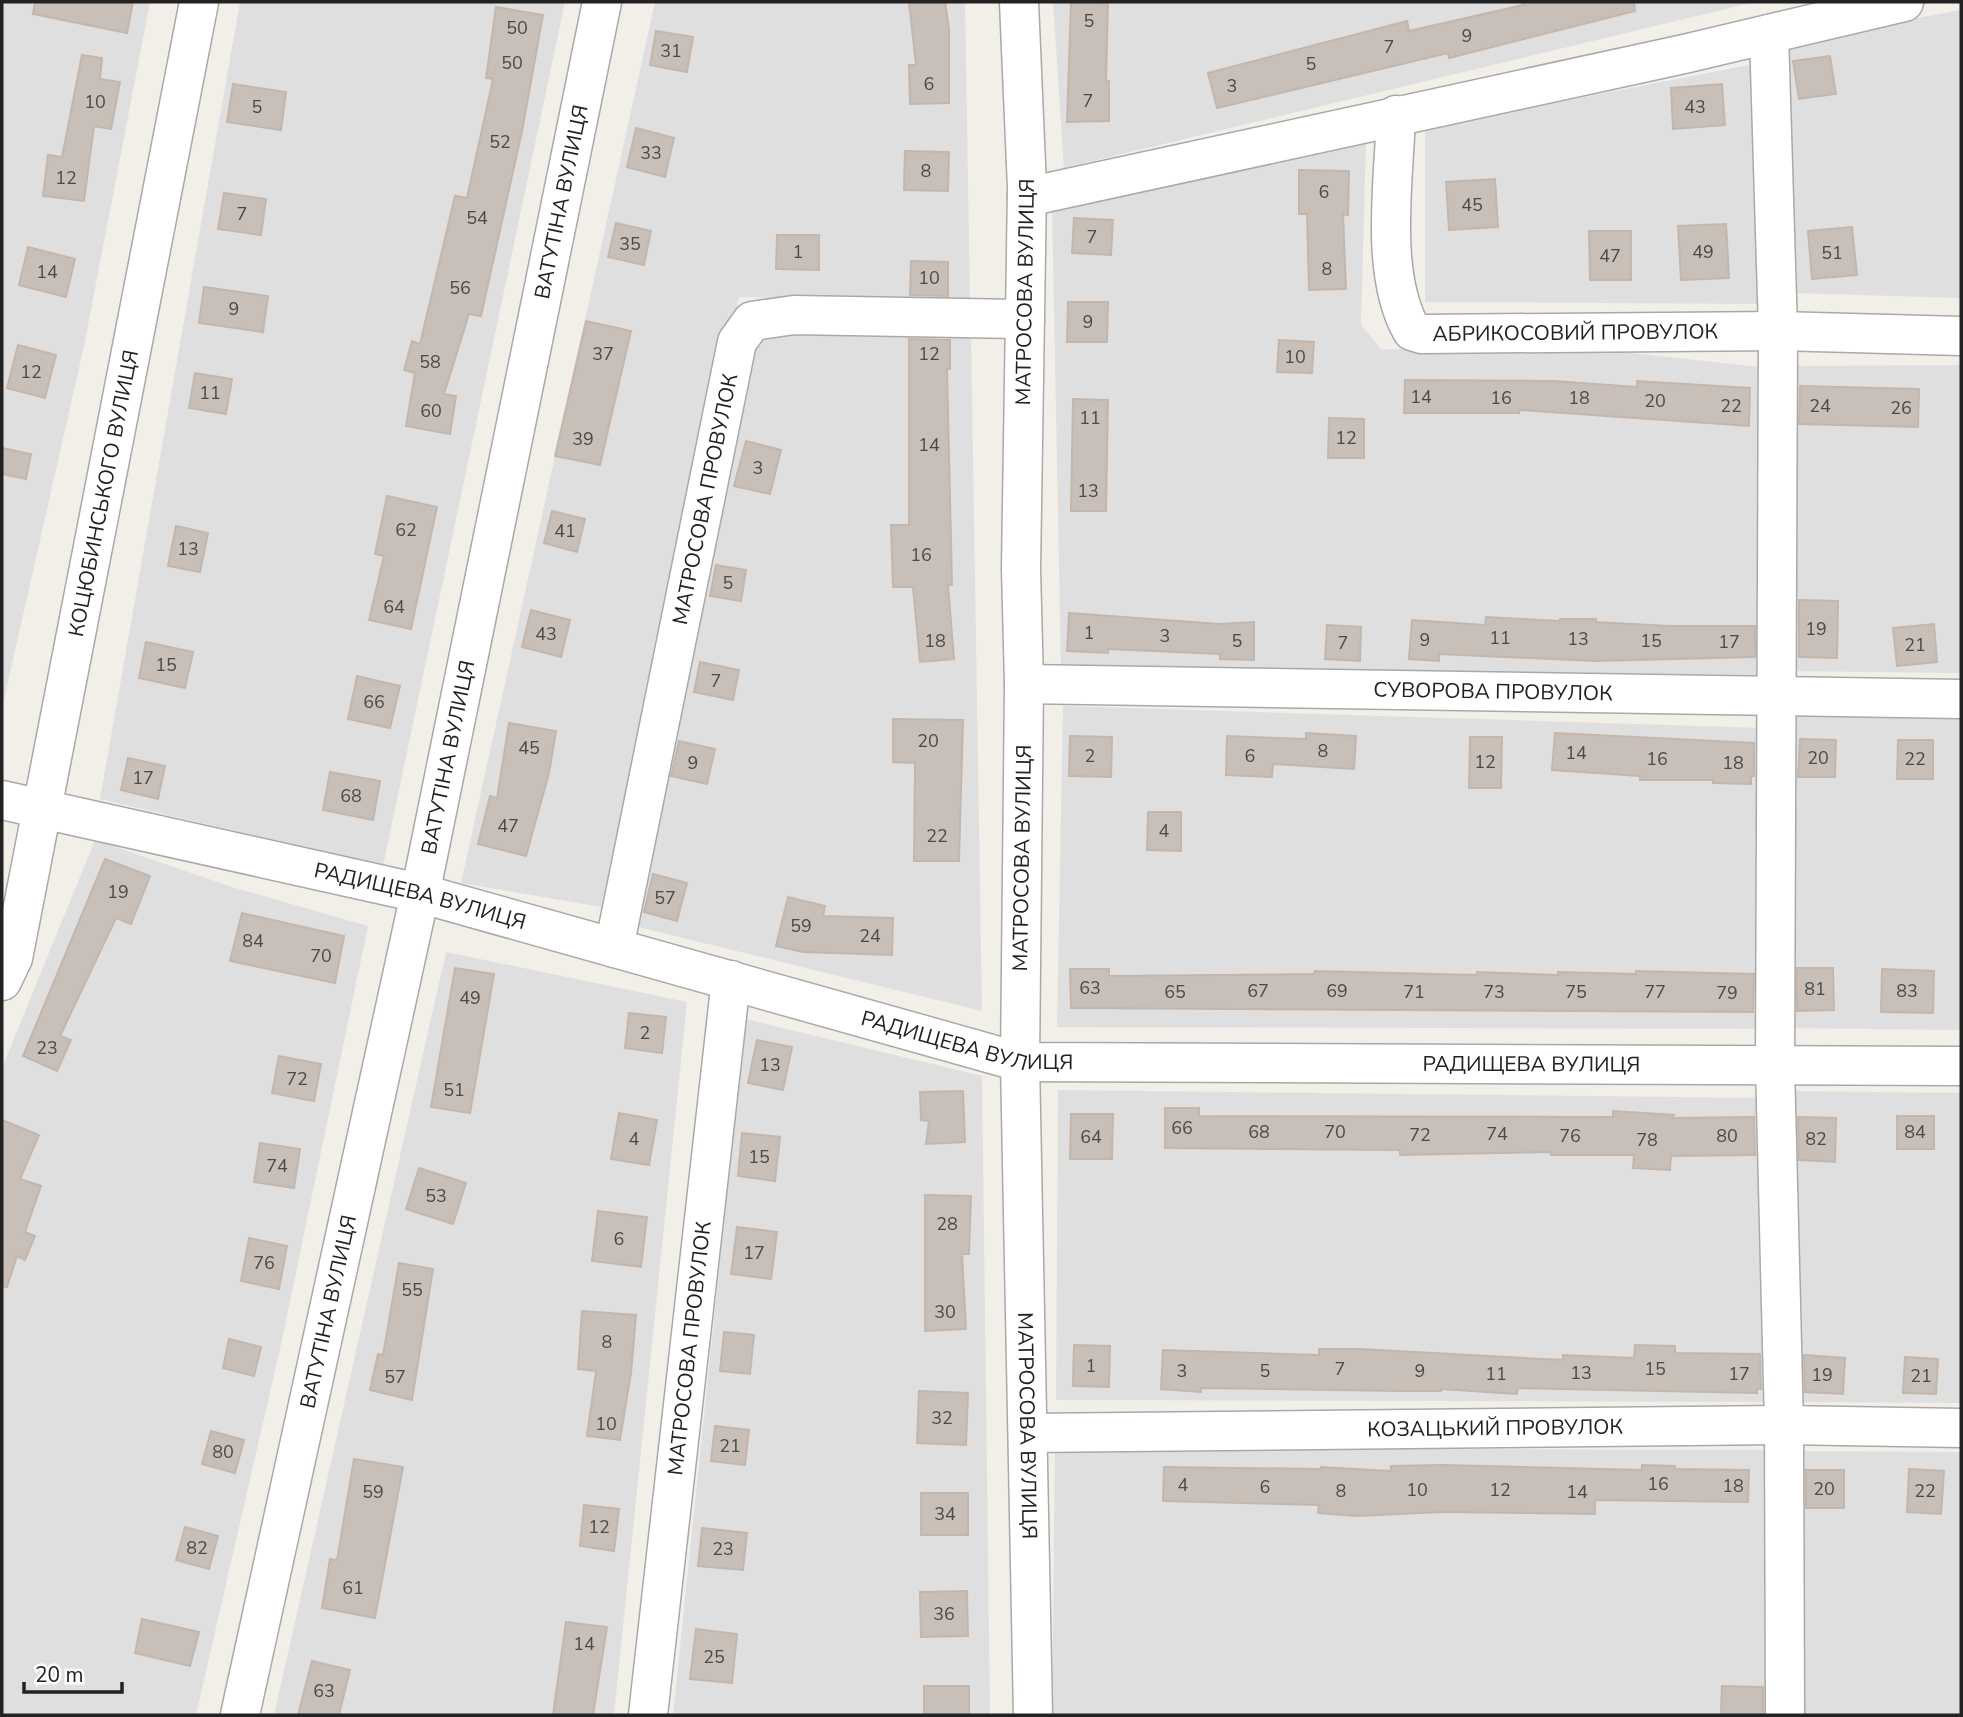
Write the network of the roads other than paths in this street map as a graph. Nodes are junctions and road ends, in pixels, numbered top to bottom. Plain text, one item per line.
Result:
1 (199, 2) edge
2 (602, 2) edge
3 (1019, 2) edge
4 (1904, 2) edge
5 (1769, 34) junction
6 (1396, 115) junction
7 (1027, 197) junction
8 (1025, 319) junction
9 (1778, 331) junction
10 (1961, 335) edge
11 (1024, 684) junction
12 (1775, 698) junction
13 (1961, 699) edge
14 (2, 800) edge
15 (43, 810) junction
16 (419, 893) junction
17 (614, 948) junction
18 (731, 980) junction
19 (2, 982) edge
20 (1020, 1062) junction
21 (1775, 1065) junction
22 (1961, 1066) edge
23 (1784, 1426) junction
24 (1961, 1429) edge
25 (1028, 1433) junction
26 (240, 1715) edge
27 (648, 1715) edge
28 (1033, 1715) edge
29 (1785, 1715) edge

1 - 15 street, КОЦЮБИНСЬКОГО ВУЛИЦЯ
2 - 16 street, ВАТУТІНА ВУЛИЦЯ
3 - 7 street, МАТРОСОВА ВУЛИЦЯ
4 - 5 street
5 - 6 street
5 - 9 street
6 - 7 street
6 - 9 street, АБРИКОСОВИЙ ПРОВУЛОК
7 - 8 street, МАТРОСОВА ВУЛИЦЯ
8 - 11 street, МАТРОСОВА ВУЛИЦЯ
8 - 17 street, МАТРОСОВА ПРОВУЛОК
9 - 10 street, АБРИКОСОВИЙ ПРОВУЛОК
9 - 12 street
11 - 12 street, СУВОРОВА ПРОВУЛОК
11 - 20 street, МАТРОСОВА ВУЛИЦЯ
12 - 13 street, СУВОРОВА ПРОВУЛОК
12 - 21 street
14 - 15 street, РАДИЩЕВА ВУЛИЦЯ
15 - 16 street, РАДИЩЕВА ВУЛИЦЯ
15 - 19 street, КОЦЮБИНСЬКОГО ВУЛИЦЯ
16 - 17 street, РАДИЩЕВА ВУЛИЦЯ
16 - 26 street, ВАТУТІНА ВУЛИЦЯ
17 - 18 street, РАДИЩЕВА ВУЛИЦЯ
18 - 20 street, РАДИЩЕВА ВУЛИЦЯ
18 - 27 street, МАТРОСОВА ПРОВУЛОК
20 - 21 street, РАДИЩЕВА ВУЛИЦЯ
20 - 25 street, МАТРОСОВА ВУЛИЦЯ
21 - 22 street, РАДИЩЕВА ВУЛИЦЯ
21 - 23 street
23 - 24 street, КОЗАЦЬКИЙ ПРОВУЛОК
23 - 25 street, КОЗАЦЬКИЙ ПРОВУЛОК
23 - 29 street
25 - 28 street, МАТРОСОВА ВУЛИЦЯ

